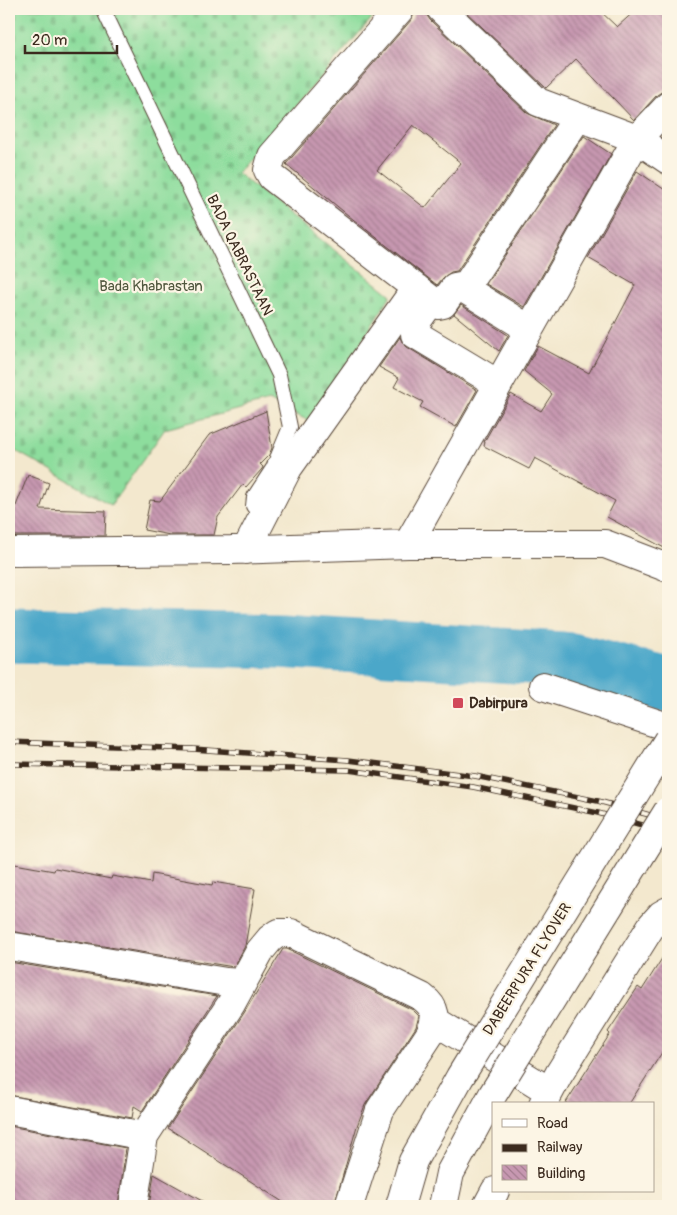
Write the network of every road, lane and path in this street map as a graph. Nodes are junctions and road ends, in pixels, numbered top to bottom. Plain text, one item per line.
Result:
1 (103, 9) edge
2 (400, 9) edge
3 (441, 9) edge
4 (668, 106) edge
5 (578, 117) junction
6 (636, 139) junction
7 (668, 160) edge
8 (464, 289) junction
9 (424, 294) junction
10 (529, 329) junction
11 (498, 384) junction
12 (263, 517) junction
13 (408, 544) junction
14 (246, 550) junction
15 (9, 552) edge
16 (668, 568) edge
17 (543, 686) dead end
18 (668, 727) edge
19 (668, 740) edge
20 (668, 811) edge
21 (668, 911) edge
22 (9, 946) edge
23 (242, 983) junction
24 (435, 1021) junction
25 (546, 1097) edge
26 (9, 1110) edge
27 (144, 1136) junction
28 (495, 1192) edge
29 (133, 1206) edge
30 (349, 1206) edge
31 (400, 1206) edge
32 (443, 1206) edge
33 (487, 1206) edge

1 - 12 lane, BADA QABRASTAAN
2 - 9 street
3 - 5 street
4 - 6 street
5 - 6 street
5 - 8 street
6 - 7 street
6 - 10 street
8 - 9 street
8 - 10 street
9 - 11 street
9 - 12 street
10 - 11 street
11 - 13 street
12 - 14 street
13 - 14 street
13 - 16 street
14 - 15 street
17 - 18 street
19 - 31 street, DABEERPURA FLYOVER, bridge
20 - 32 street, bridge
21 - 25 street
22 - 23 street
23 - 24 street
23 - 27 street
24 - 25 street
24 - 30 street
26 - 27 street
27 - 29 street
28 - 33 street

